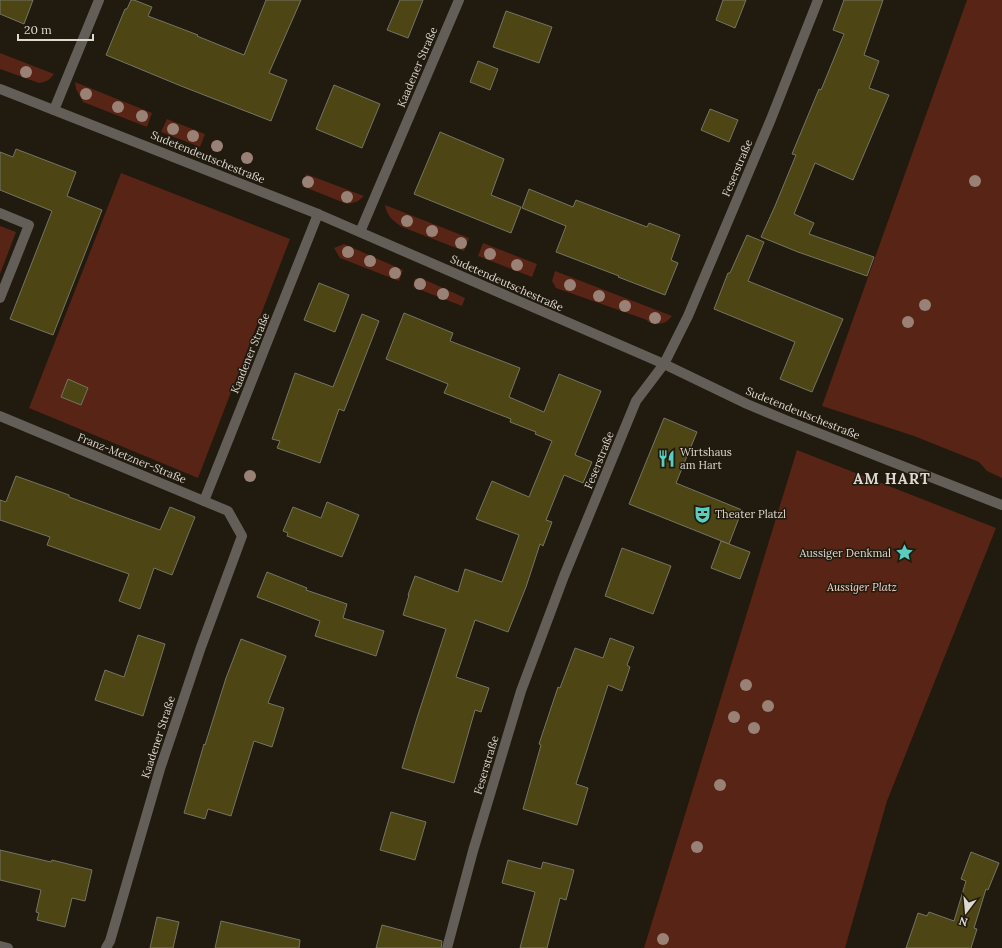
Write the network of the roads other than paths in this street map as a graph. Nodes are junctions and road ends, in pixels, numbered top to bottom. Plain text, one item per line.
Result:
1 (99, 0) edge
2 (459, 0) edge
3 (818, 0) edge
4 (0, 89) edge
5 (54, 110) junction
6 (0, 213) edge
7 (318, 214) junction
8 (360, 232) junction
9 (0, 298) edge
10 (664, 364) junction
11 (0, 416) edge
12 (204, 501) junction
13 (1002, 505) edge
14 (242, 536) joint
15 (0, 946) edge
16 (8, 948) edge
17 (106, 948) edge
18 (447, 948) edge

1 - 5 street
2 - 8 street, Kaadener Straße
3 - 10 street, Feserstraße
4 - 5 street, Sudetendeutschestraße
5 - 7 street, Sudetendeutschestraße
6 - 9 street
7 - 8 street, Sudetendeutschestraße
7 - 12 street, Kaadener Straße
8 - 10 street, Sudetendeutschestraße
10 - 13 street, Sudetendeutschestraße
10 - 18 street, Feserstraße
11 - 12 street, Franz-Metzner-Straße
12 - 14 street, Franz-Metzner-Straße
14 - 17 street, Kaadener Straße
15 - 16 street

